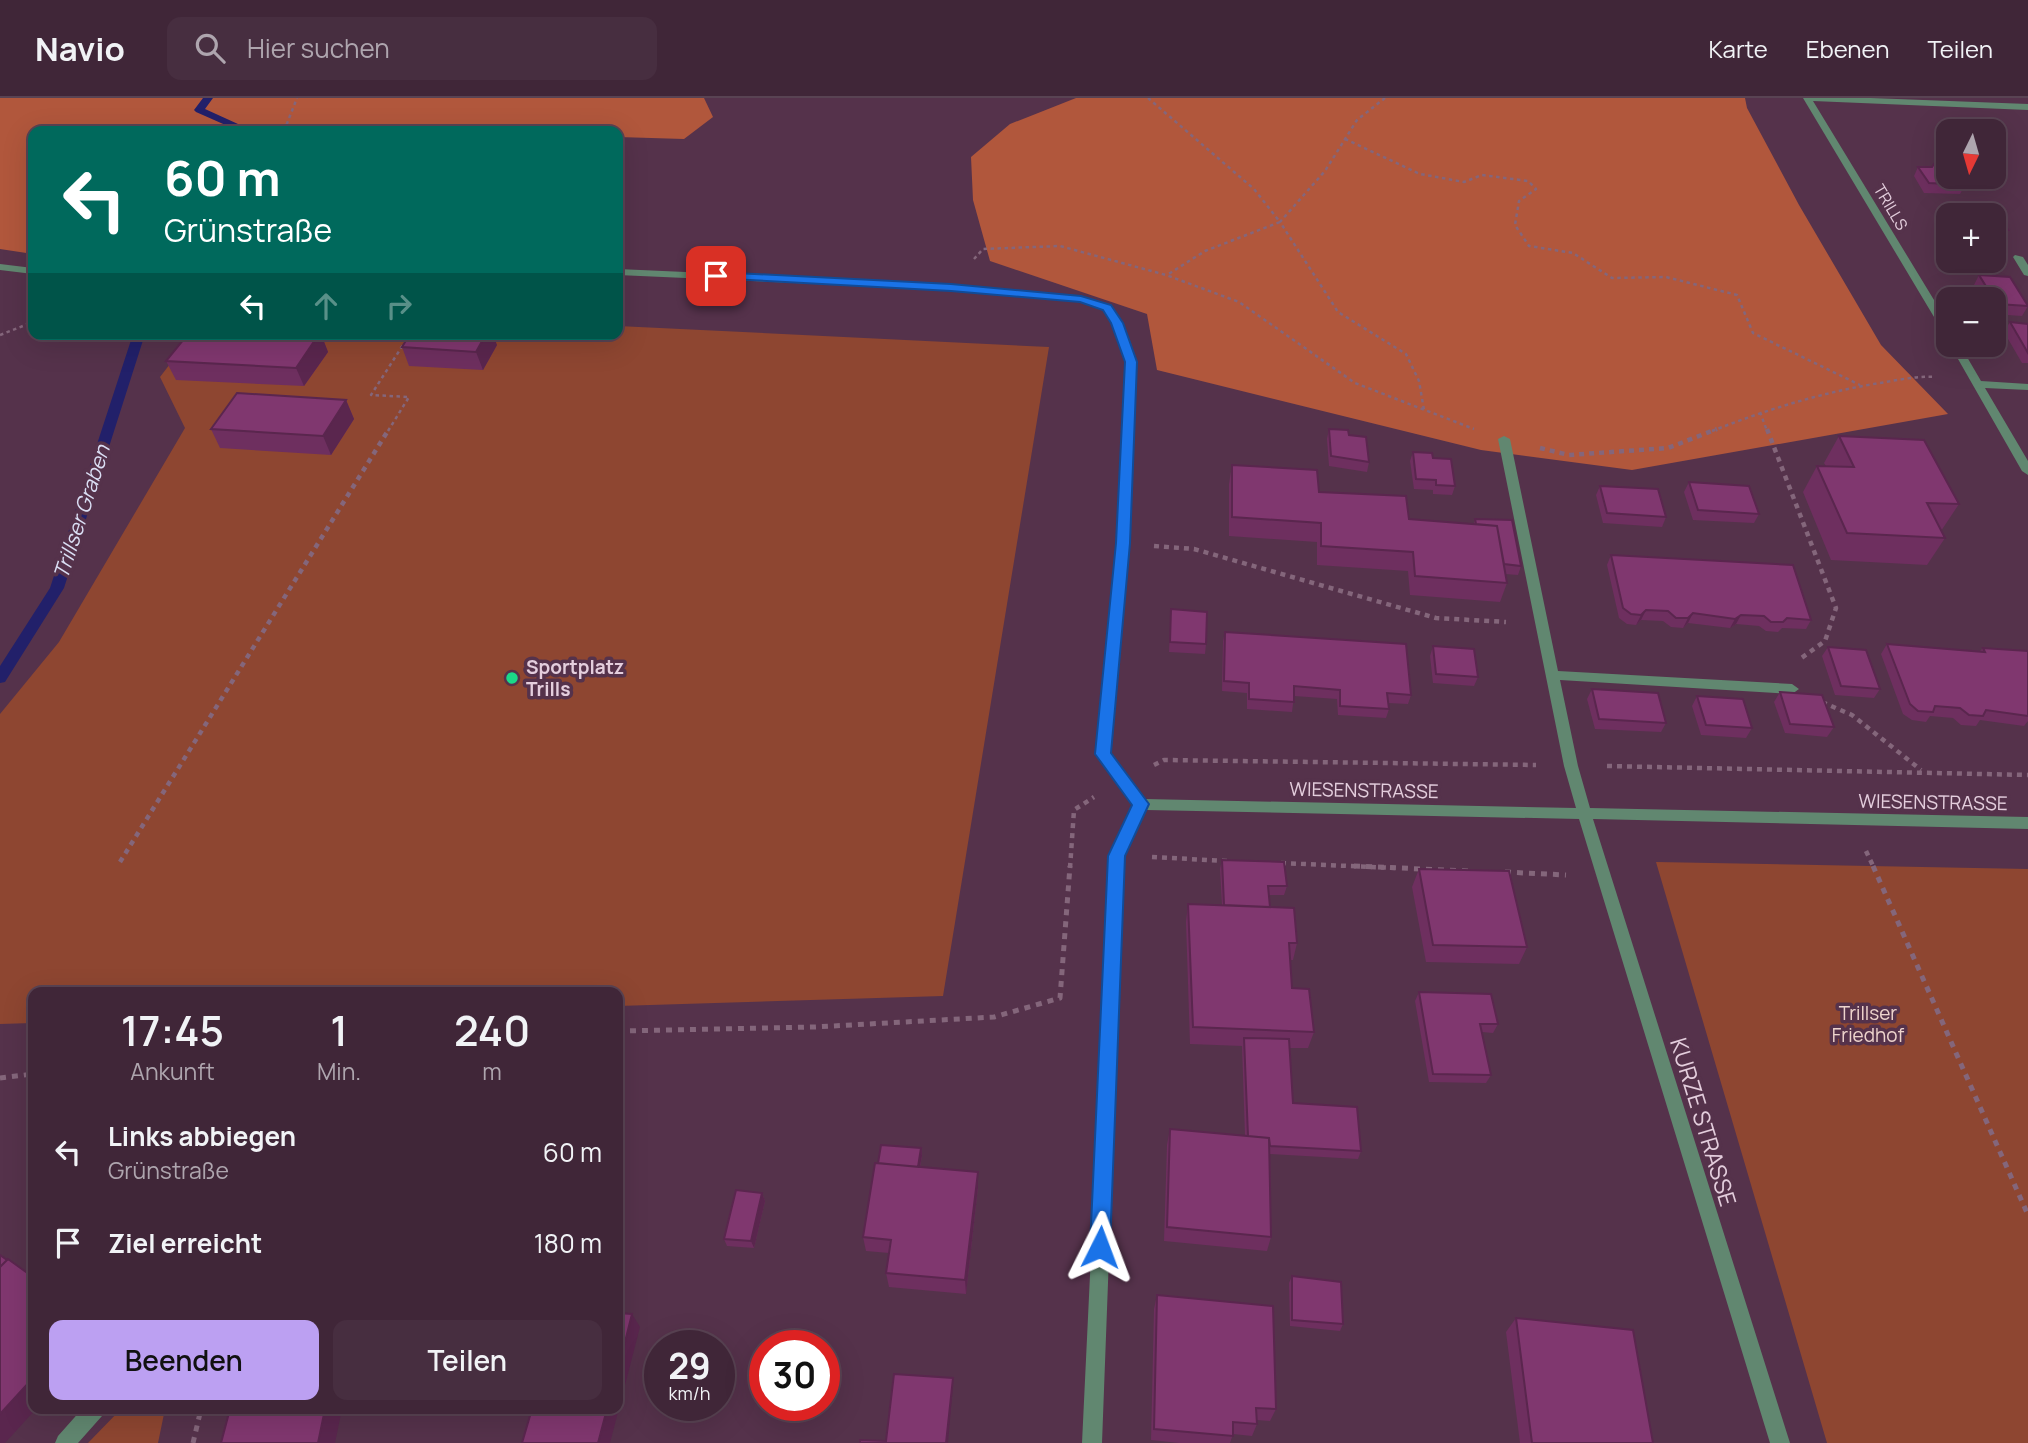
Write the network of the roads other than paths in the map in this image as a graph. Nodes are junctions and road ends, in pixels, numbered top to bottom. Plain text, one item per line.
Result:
1 (1807, 98) edge
2 (2028, 107) edge
3 (2018, 257) dead end
4 (0, 267) edge
5 (28, 270) edge
6 (623, 272) edge
7 (2028, 273) edge
8 (1936, 312) edge
9 (1962, 357) edge
10 (1979, 384) junction
11 (2028, 387) edge
12 (1504, 439) road end
13 (2028, 471) edge
14 (1553, 675) junction
15 (1792, 689) road end
16 (1141, 804) junction
17 (1585, 814) junction
18 (2028, 823) edge
19 (91, 1414) edge
20 (65, 1443) edge
21 (1092, 1443) edge
22 (1780, 1443) edge

1 - 2 street
1 - 8 street, TRILLS
3 - 7 street
4 - 5 street
6 - 16 street
9 - 10 street
10 - 11 street
10 - 13 street
12 - 14 street
14 - 15 street
14 - 17 street
16 - 17 street, WIESENSTRASSE
16 - 21 street
17 - 18 street, WIESENSTRASSE
17 - 22 street, KURZE STRASSE
19 - 20 street

